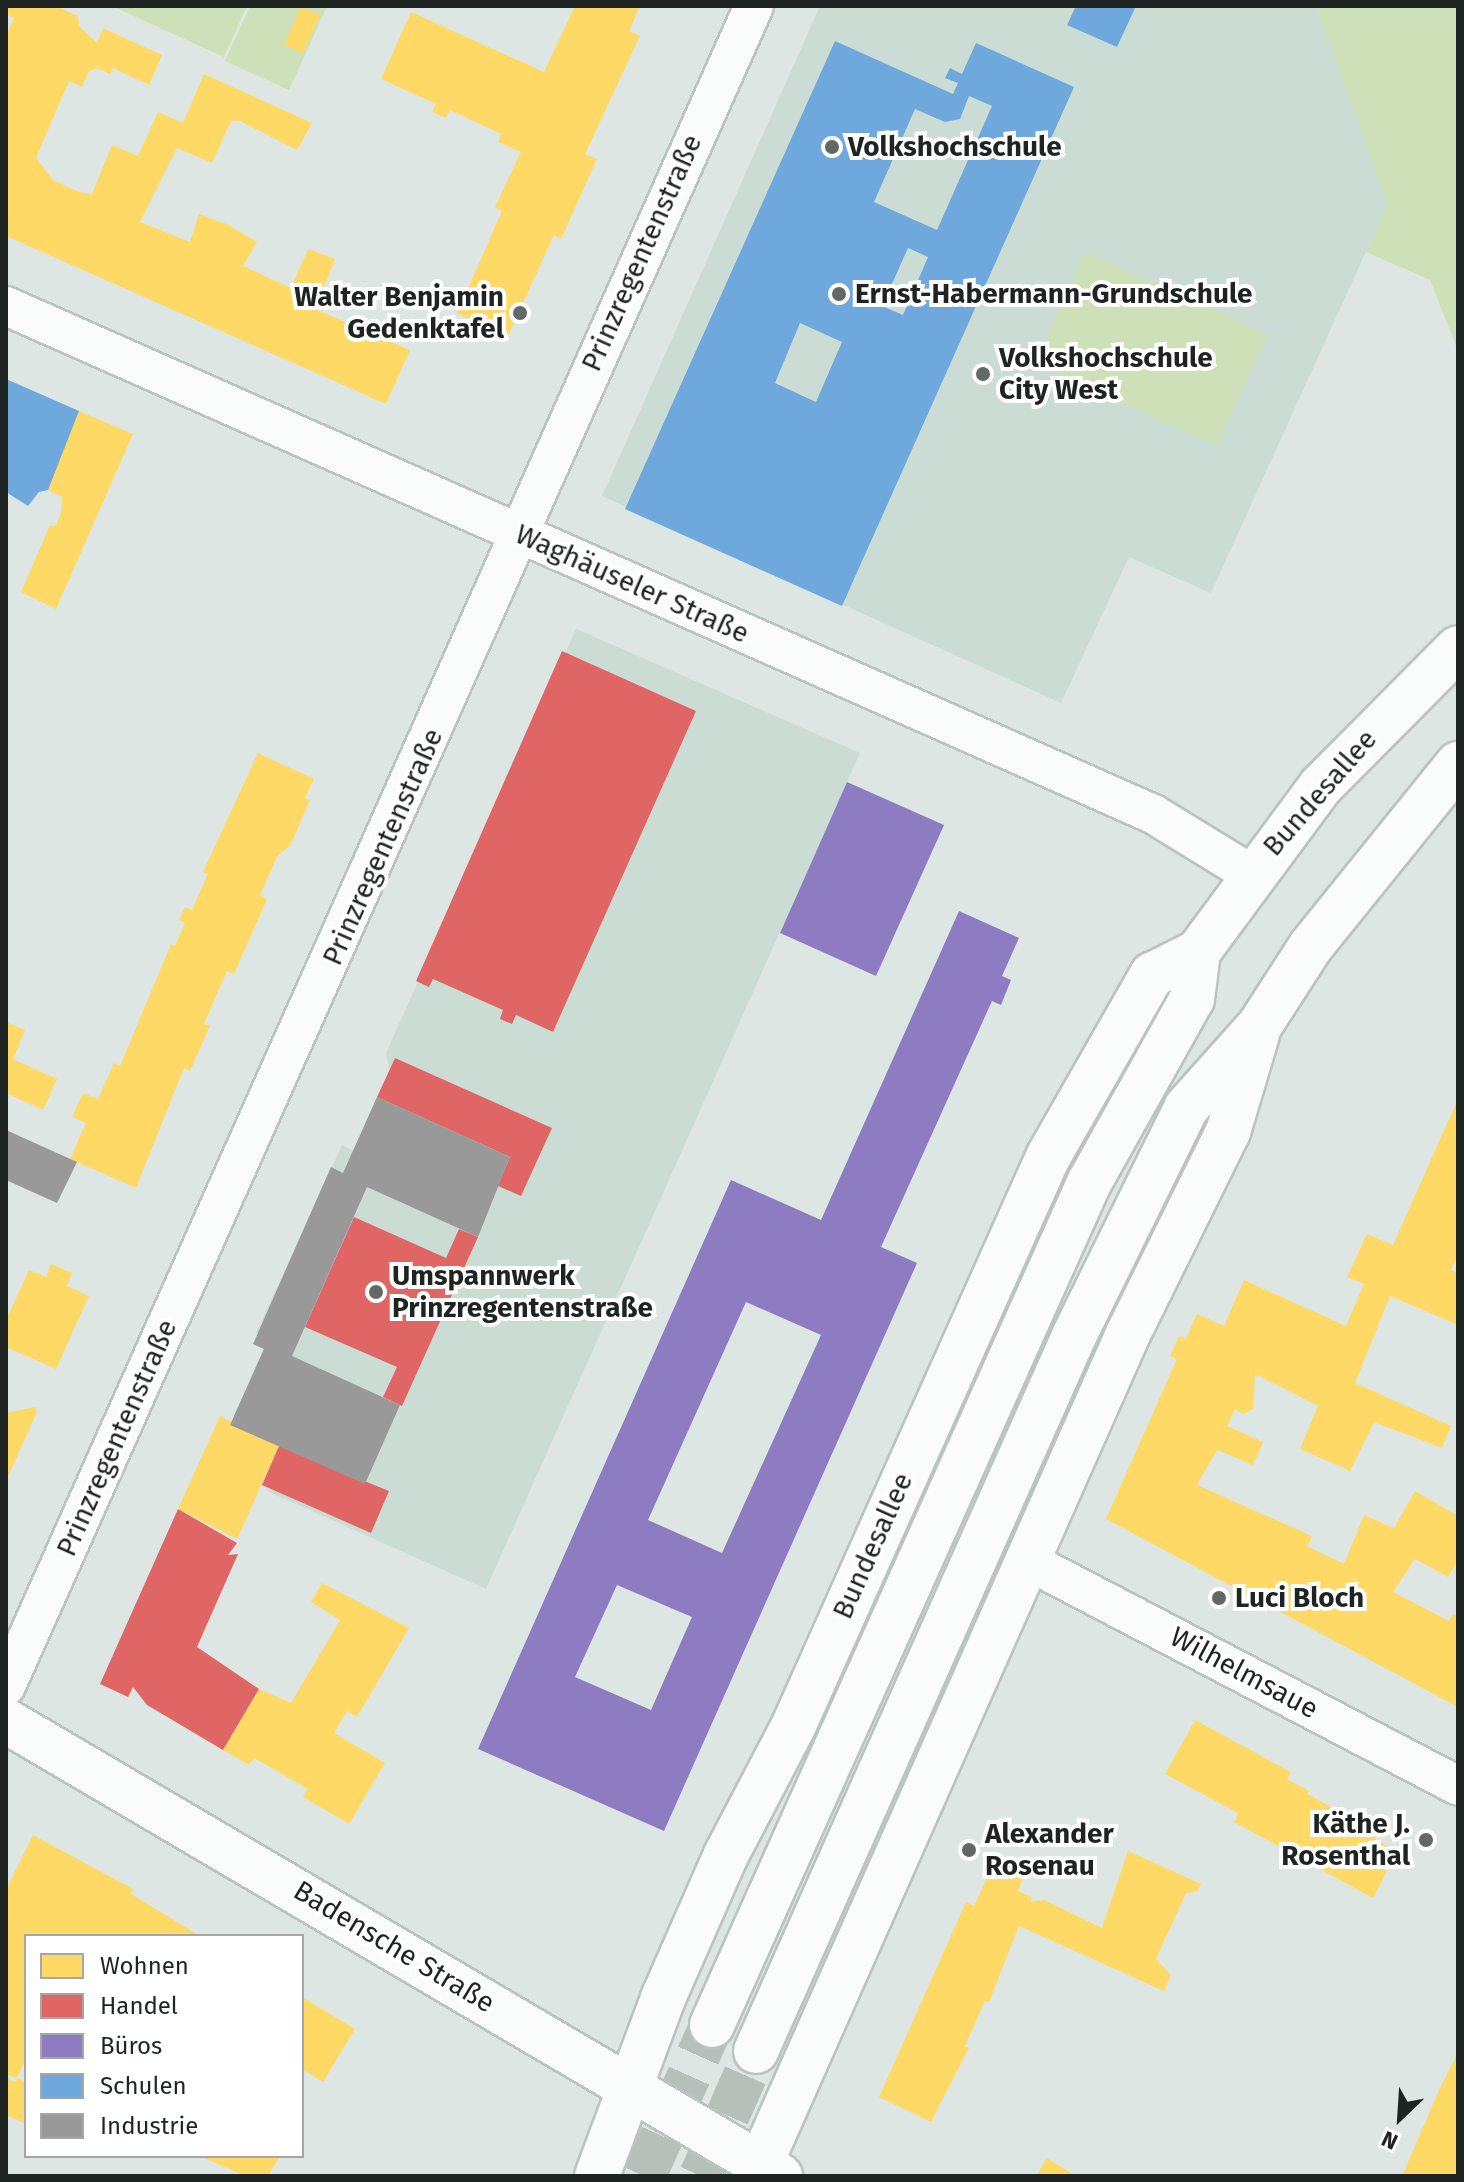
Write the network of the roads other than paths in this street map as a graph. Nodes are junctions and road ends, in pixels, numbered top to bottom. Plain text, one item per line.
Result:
1 (754, 6) edge
2 (6, 306) edge
3 (519, 534) junction
4 (1458, 648) edge
5 (1458, 764) edge
6 (1251, 874) junction
7 (1198, 952) junction
8 (1260, 1025) junction
9 (1028, 1561) junction
10 (6, 1686) edge
11 (6, 1721) edge
12 (1458, 1786) edge
13 (712, 2025) tunnel mouth
14 (756, 2051) tunnel mouth
15 (630, 2087) junction
16 (765, 2172) edge
17 (597, 2176) edge

1 - 3 street, Prinzregentenstraße
2 - 3 street, Waghäuseler Straße
3 - 6 street, Waghäuseler Straße
3 - 10 street, Prinzregentenstraße
4 - 6 main road, Bundesallee
5 - 8 main road
6 - 7 main road, Bundesallee
7 - 13 main road, Bundesallee
7 - 15 main road, Bundesallee
8 - 9 main road
8 - 14 main road
9 - 12 street, Wilhelmsaue
9 - 16 main road
11 - 15 main road, Badensche Straße
15 - 16 main road, Badensche Straße
15 - 17 main road, Bundesallee

